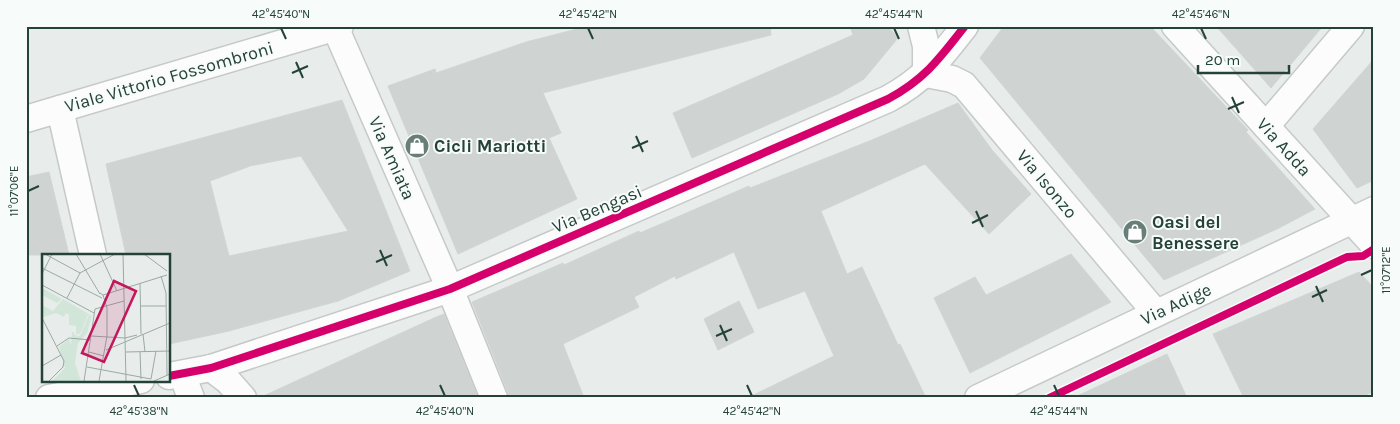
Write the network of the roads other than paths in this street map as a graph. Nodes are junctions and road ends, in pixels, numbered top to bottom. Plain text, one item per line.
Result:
1 (921, 26) edge
2 (965, 26) edge
3 (1175, 26) edge
4 (1351, 26) edge
5 (338, 27) edge
6 (273, 36) edge
7 (926, 74) junction
8 (60, 109) junction
9 (26, 119) edge
10 (1266, 126) junction
11 (1362, 216) edge
12 (1374, 245) edge
13 (93, 254) edge
14 (450, 289) junction
15 (1156, 313) junction
16 (211, 368) junction
17 (175, 375) edge
18 (109, 383) edge
19 (49, 398) edge
20 (191, 398) edge
21 (243, 398) edge
22 (494, 398) edge
23 (978, 398) edge

1 - 7 street
2 - 7 street, Via Bengasi
3 - 10 street, Via Adda
4 - 10 street
5 - 6 street, Viale Vittorio Fossombroni
5 - 14 street, Via Amiata
6 - 8 street, Viale Vittorio Fossombroni
7 - 14 street, Via Bengasi
7 - 15 street, Via Isonzo
8 - 9 street, Viale Vittorio Fossombroni
8 - 13 street
10 - 11 street, Via Adda
11 - 12 street, Via Adda
11 - 15 street, Via Adige
14 - 16 street, Via Bengasi
14 - 22 street, Via Amiata
15 - 23 street, Via Adige
16 - 17 street, Via Bengasi
16 - 21 street
17 - 20 street
18 - 19 street

